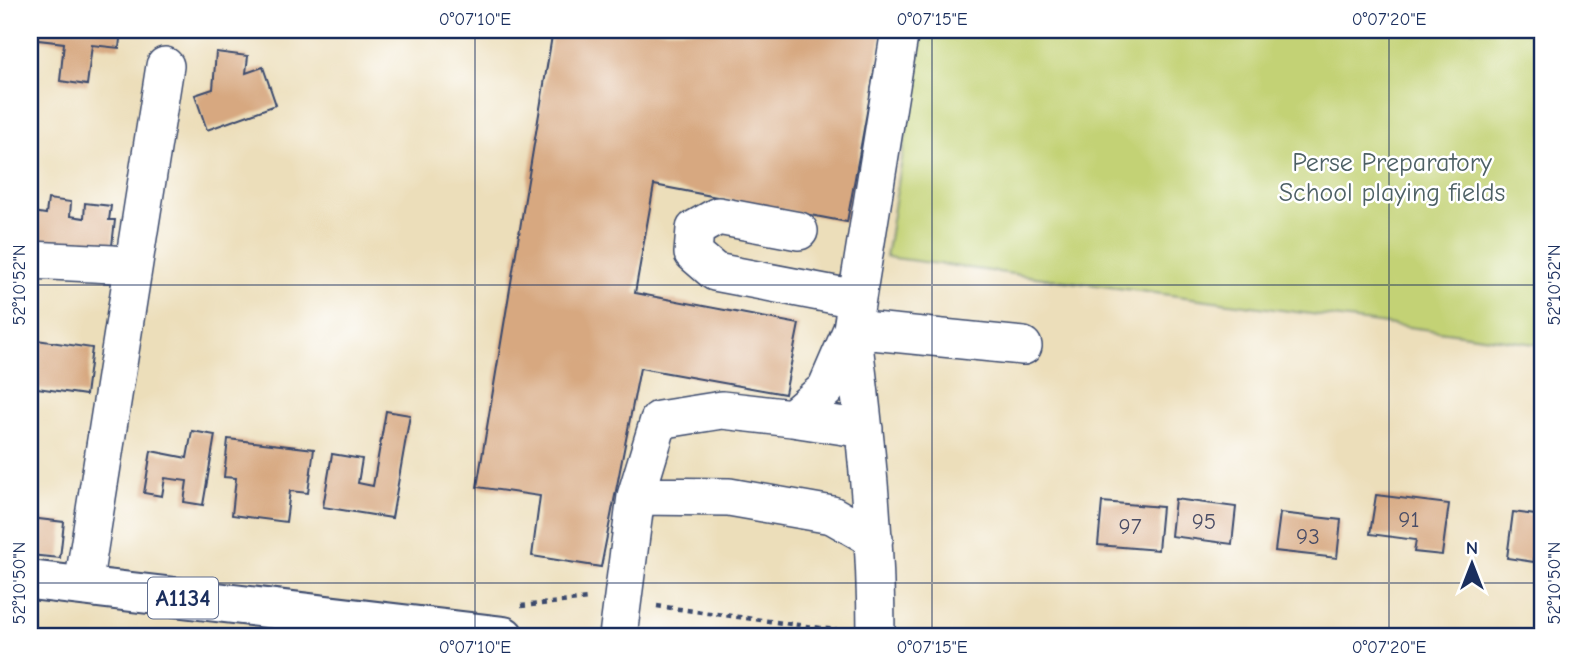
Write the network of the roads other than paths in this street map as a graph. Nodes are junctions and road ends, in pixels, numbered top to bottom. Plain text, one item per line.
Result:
1 (900, 30) edge
2 (165, 66) dead end
3 (799, 231) dead end
4 (30, 260) edge
5 (113, 264) dead end
6 (854, 314) junction
7 (1023, 346) dead end
8 (792, 418) junction
9 (864, 429) junction
10 (636, 496) junction
11 (874, 539) junction
12 (30, 580) edge
13 (83, 586) junction
14 (620, 619) edge
15 (508, 621) edge
16 (394, 630) edge
17 (876, 636) edge

1 - 6 street
2 - 13 street
3 - 6 street
4 - 5 street
6 - 7 street
6 - 8 street
6 - 9 street
8 - 9 street
8 - 10 street
9 - 11 street
10 - 11 street
10 - 14 street
11 - 17 street
12 - 13 main road, A1134
13 - 16 main road, A1134
15 - 16 main road, A1134

